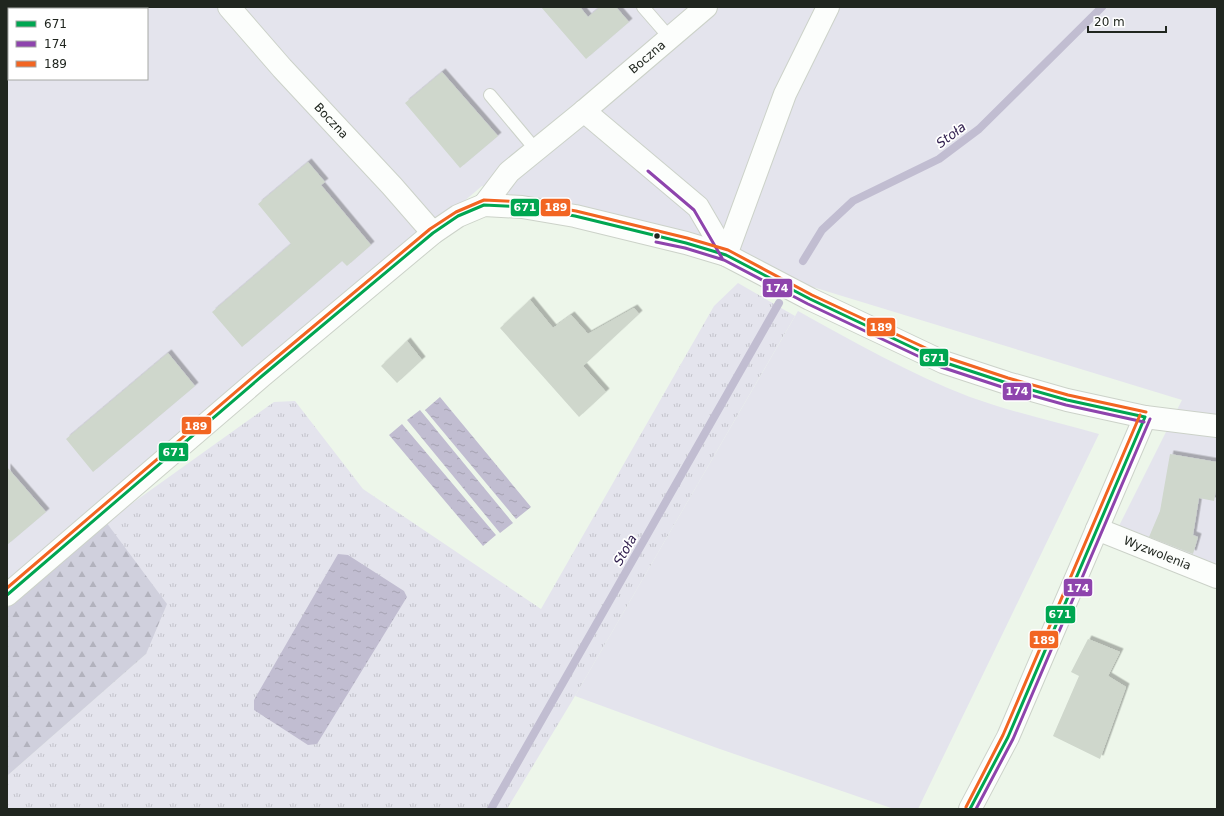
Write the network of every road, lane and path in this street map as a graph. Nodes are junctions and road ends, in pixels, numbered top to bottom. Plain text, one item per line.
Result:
1 (229, 7) edge
2 (706, 7) edge
3 (827, 7) edge
4 (646, 8) edge
5 (670, 38) junction
6 (490, 95) dead end
7 (584, 111) junction
8 (536, 150) junction
9 (484, 205) junction
10 (433, 234) junction
11 (726, 256) junction
12 (1145, 417) junction
13 (1217, 426) edge
14 (1097, 529) junction
15 (1217, 577) edge
16 (7, 595) edge
17 (970, 809) edge

1 - 10 street, Boczna
2 - 5 street, Boczna
3 - 11 street
4 - 5 lane
5 - 7 street, Boczna
6 - 8 lane
7 - 8 street, Boczna
7 - 11 street
8 - 9 street, Boczna
9 - 10 street
9 - 11 street
10 - 16 street
11 - 12 street
12 - 13 street
12 - 14 street
14 - 15 street, Wyzwolenia
14 - 17 street

